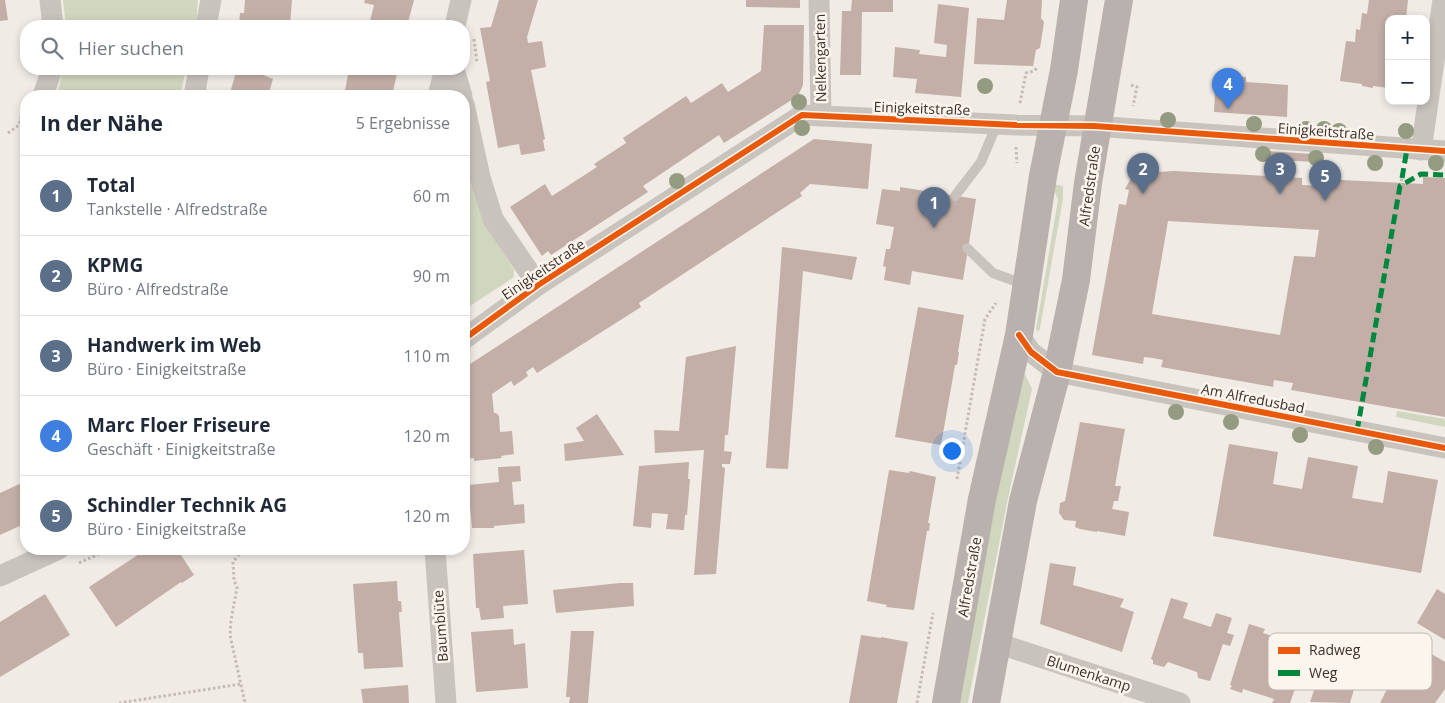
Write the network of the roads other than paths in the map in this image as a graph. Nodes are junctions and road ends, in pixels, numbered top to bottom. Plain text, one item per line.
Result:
1 (50, 0) edge
2 (211, 0) edge
3 (461, 0) edge
4 (819, 0) edge
5 (1074, 0) edge
6 (1118, 0) edge
7 (1443, 0) edge
8 (52, 20) edge
9 (207, 20) edge
10 (456, 20) edge
11 (49, 75) edge
12 (198, 75) edge
13 (443, 75) edge
14 (456, 75) edge
15 (40, 90) edge
16 (195, 90) edge
17 (440, 90) edge
18 (460, 90) edge
19 (821, 116) junction
20 (997, 124) junction
21 (1052, 125) junction
22 (1098, 126) junction
23 (470, 131) edge
24 (1421, 150) junction
25 (1445, 151) edge
26 (955, 196) dead end
27 (967, 248) dead end
28 (1026, 285) junction
29 (538, 286) junction
30 (470, 335) edge
31 (1019, 335) junction
32 (1057, 372) junction
33 (1445, 448) edge
34 (46, 555) edge
35 (435, 555) edge
36 (0, 576) edge
37 (997, 643) junction
38 (446, 703) edge
39 (946, 703) edge
40 (986, 703) edge
41 (1180, 703) edge

1 - 8 street
2 - 9 street
3 - 10 street
4 - 19 street, Nelkengarten
5 - 21 main road, Alfredstraße
6 - 22 main road, Alfredstraße
7 - 24 street
11 - 15 street
12 - 16 street
13 - 17 street
14 - 18 street
19 - 20 street, Einigkeitstraße
19 - 29 street, Einigkeitstraße
20 - 21 street, Einigkeitstraße
20 - 26 lane
21 - 22 street, Einigkeitstraße
21 - 28 main road, Alfredstraße
22 - 24 street, Einigkeitstraße
22 - 32 main road, Alfredstraße
23 - 29 street
24 - 25 street, Einigkeitstraße
27 - 28 lane
28 - 31 main road, Alfredstraße
29 - 30 street, Einigkeitstraße
31 - 32 street
31 - 39 main road, Alfredstraße
32 - 33 street, Am Alfredusbad
32 - 37 main road, Alfredstraße
34 - 36 street
35 - 38 street, Baumblüte
37 - 40 main road, Alfredstraße
37 - 41 street, Blumenkamp

